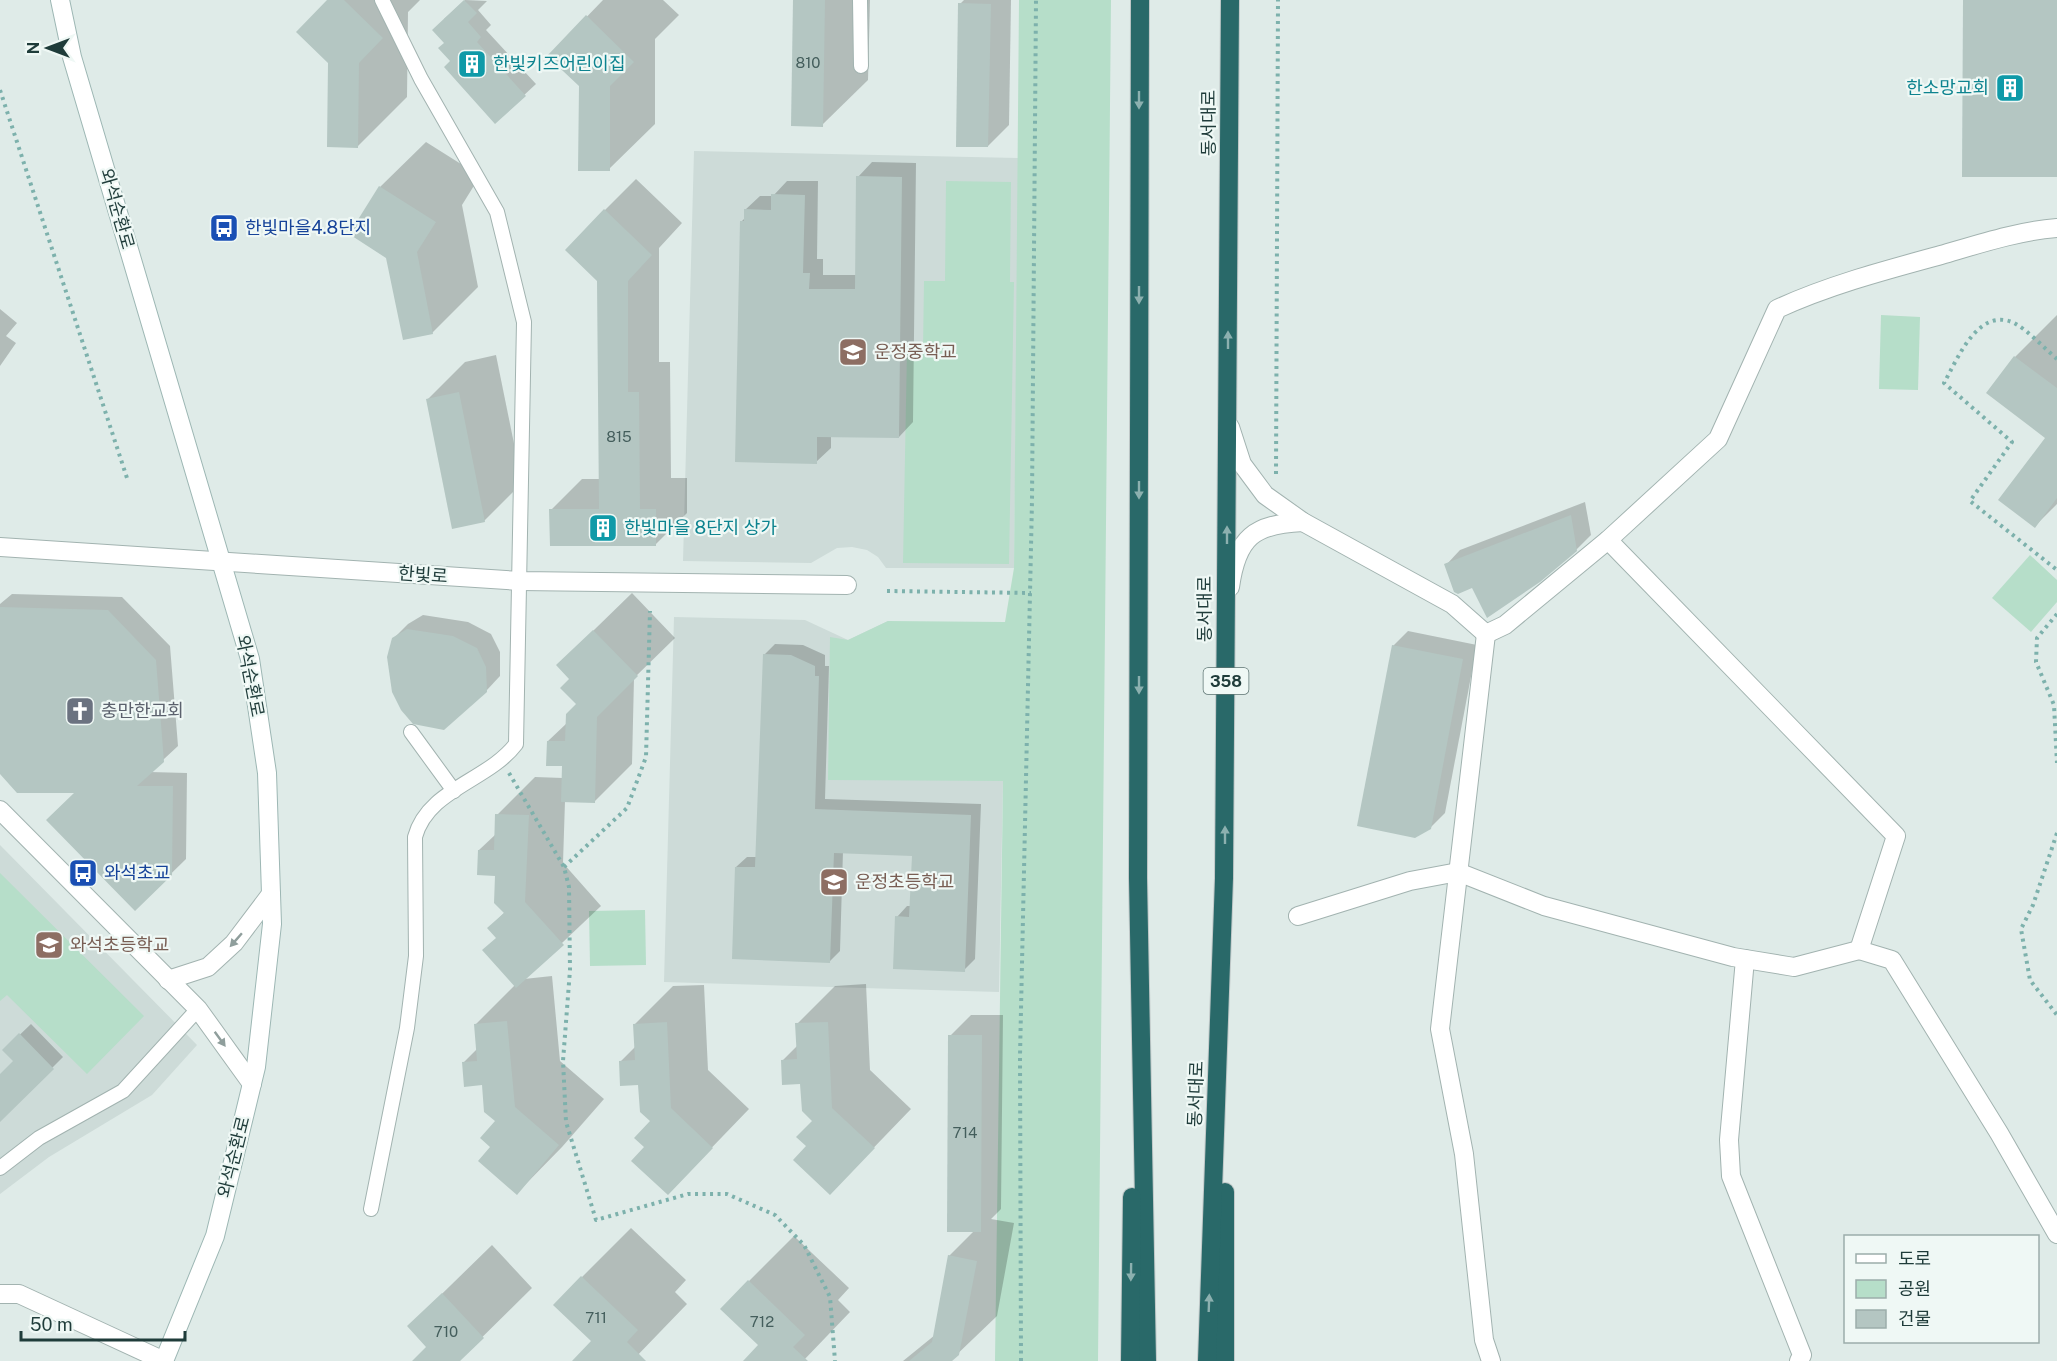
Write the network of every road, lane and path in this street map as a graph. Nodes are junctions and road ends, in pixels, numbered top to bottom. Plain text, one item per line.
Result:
1 (60, 0) edge
2 (382, 0) edge
3 (860, 0) edge
4 (1036, 0) edge
5 (1140, 0) edge
6 (1150, 0) edge
7 (1220, 0) edge
8 (1230, 0) edge
9 (1278, 0) edge
10 (861, 66) dead end
11 (1140, 67) junction
12 (1230, 71) junction
13 (0, 90) edge
14 (2057, 228) edge
15 (2057, 359) edge
16 (1228, 415) junction
17 (127, 478) dead end
18 (1278, 480) dead end
19 (1303, 522) junction
20 (1608, 540) junction
21 (0, 548) edge
22 (222, 562) junction
23 (2057, 570) edge
24 (520, 581) junction
25 (847, 585) dead end
26 (887, 591) dead end
27 (1031, 592) junction
28 (650, 611) dead end
29 (2057, 614) edge
30 (1226, 616) junction
31 (1486, 634) junction
32 (411, 732) dead end
33 (501, 759) junction
34 (2057, 763) edge
35 (454, 791) junction
36 (0, 810) edge
37 (2057, 833) edge
38 (564, 867) junction
39 (1458, 872) junction
40 (1138, 878) junction
41 (1224, 878) junction
42 (271, 894) junction
43 (1298, 916) dead end
44 (1859, 950) junction
45 (1745, 959) junction
46 (168, 980) junction
47 (198, 1010) junction
48 (2057, 1015) edge
49 (252, 1084) junction
50 (0, 1168) edge
51 (371, 1209) dead end
52 (2057, 1234) edge
53 (0, 1294) edge
54 (164, 1361) edge
55 (835, 1361) edge
56 (1021, 1361) edge
57 (1130, 1361) edge
58 (1147, 1361) edge
59 (1207, 1361) edge
60 (1225, 1361) edge
61 (1491, 1361) edge
62 (1799, 1361) edge

1 - 22 street, 와석순환로
2 - 24 lane
3 - 10 lane
4 - 27 path
5 - 11 highway
6 - 11 highway
7 - 12 highway
8 - 12 highway, 동서대로 / 358
9 - 18 path
11 -> 40 highway
16 -> 12 highway, 동서대로 / 358
13 - 17 path
14 - 20 street
15 - 23 path
16 - 19 street
30 -> 16 highway, 동서대로 / 358
19 - 30 street
19 - 31 street
20 - 31 street
20 - 44 street
21 - 22 street, 한빛로
22 - 24 street, 한빛로
22 - 42 street, 와석순환로
24 - 25 street, 한빛로
24 - 33 lane
26 - 27 path
27 - 56 path
28 - 38 path
29 - 34 path
41 -> 30 highway, 동서대로 / 358
31 - 39 street
32 - 35 lane
33 - 35 lane
33 - 38 path
35 - 51 lane
36 - 46 street
37 - 48 path
38 - 55 path
39 - 43 street
39 - 45 street
39 - 61 street
40 -> 57 highway
40 - 58 highway
59 -> 41 highway, 동서대로 / 358
41 - 60 highway
42 -> 46 street
42 - 49 street, 와석순환로
44 - 45 street
44 - 52 street
45 - 62 street
46 - 47 street
47 -> 49 street
47 - 50 lane
49 - 54 street, 와석순환로
53 - 54 street

